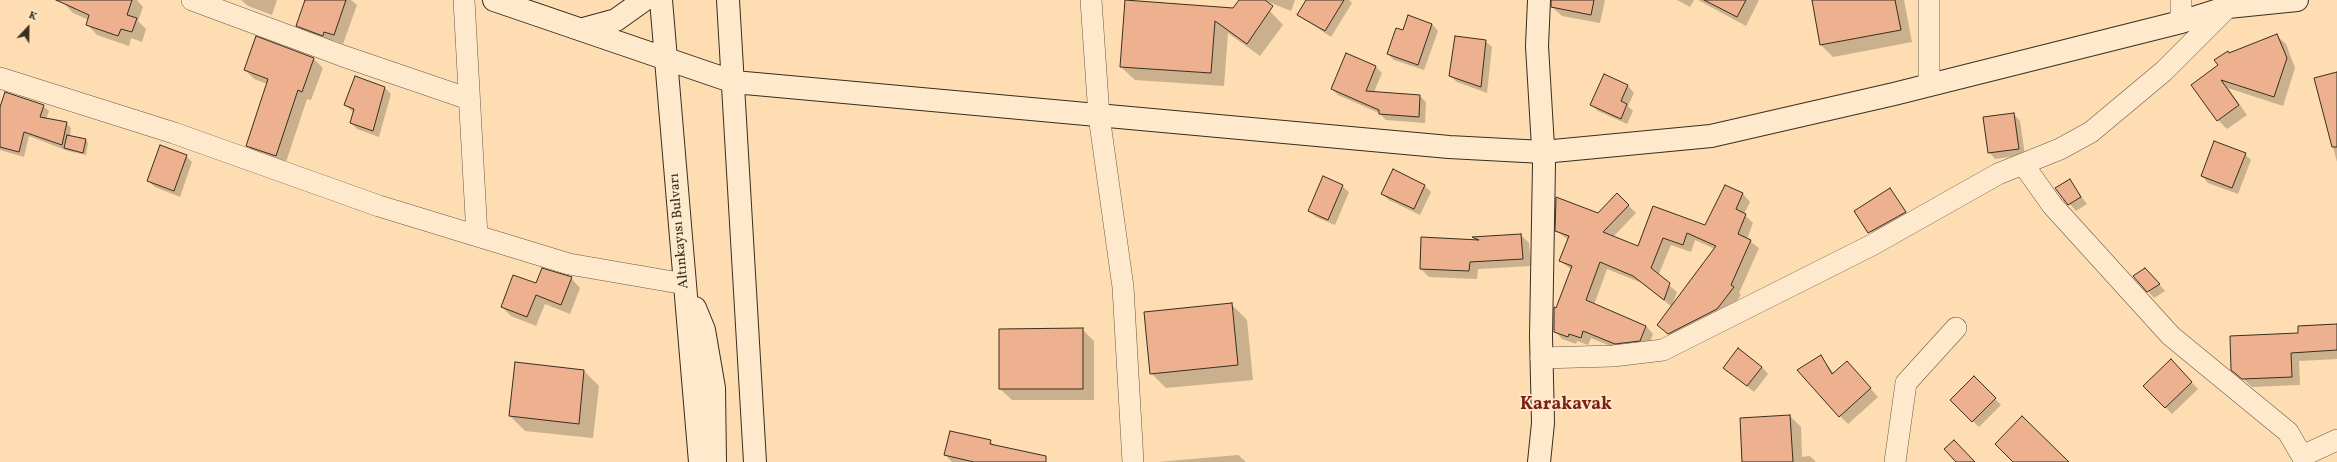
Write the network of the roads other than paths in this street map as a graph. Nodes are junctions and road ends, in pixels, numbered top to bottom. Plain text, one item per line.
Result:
1 (192, 0) edge
2 (464, 0) edge
3 (494, 0) edge
4 (644, 0) edge
5 (661, 0) edge
6 (728, 0) edge
7 (1091, 0) edge
8 (1539, 0) edge
9 (1929, 0) edge
10 (2181, 0) edge
11 (2297, 0) edge
12 (2228, 7) junction
13 (2181, 22) junction
14 (583, 29) junction
15 (666, 57) junction
16 (0, 78) edge
17 (734, 82) junction
18 (1929, 85) junction
19 (469, 99) junction
20 (1099, 116) junction
21 (1543, 152) junction
22 (2023, 164) junction
23 (477, 236) junction
24 (685, 284) junction
25 (1956, 328) dead end
26 (1541, 358) junction
27 (2337, 440) edge
28 (2304, 459) edge
29 (700, 462) edge
30 (715, 462) edge
31 (755, 462) edge
32 (1133, 462) edge
33 (1539, 462) edge
34 (1895, 462) edge

1 - 19 street
2 - 19 street
3 - 14 main road
4 - 14 main road
5 - 15 main road, Altınkayısı Bulvarı
6 - 17 main road
7 - 20 street
8 - 21 main road
9 - 18 street
10 - 13 street
11 - 12 main road
12 - 13 main road
12 - 22 street
13 - 18 main road
14 - 15 main road
15 - 17 main road
15 - 24 main road, Altınkayısı Bulvarı
16 - 23 street
17 - 20 main road
17 - 31 main road
18 - 21 main road
19 - 23 street
20 - 21 main road
20 - 32 street
21 - 26 main road
22 - 26 street
22 - 28 street
23 - 24 street
24 - 29 main road, Altınkayısı Bulvarı
24 - 30 main road
25 - 34 street
26 - 33 main road
27 - 28 street

